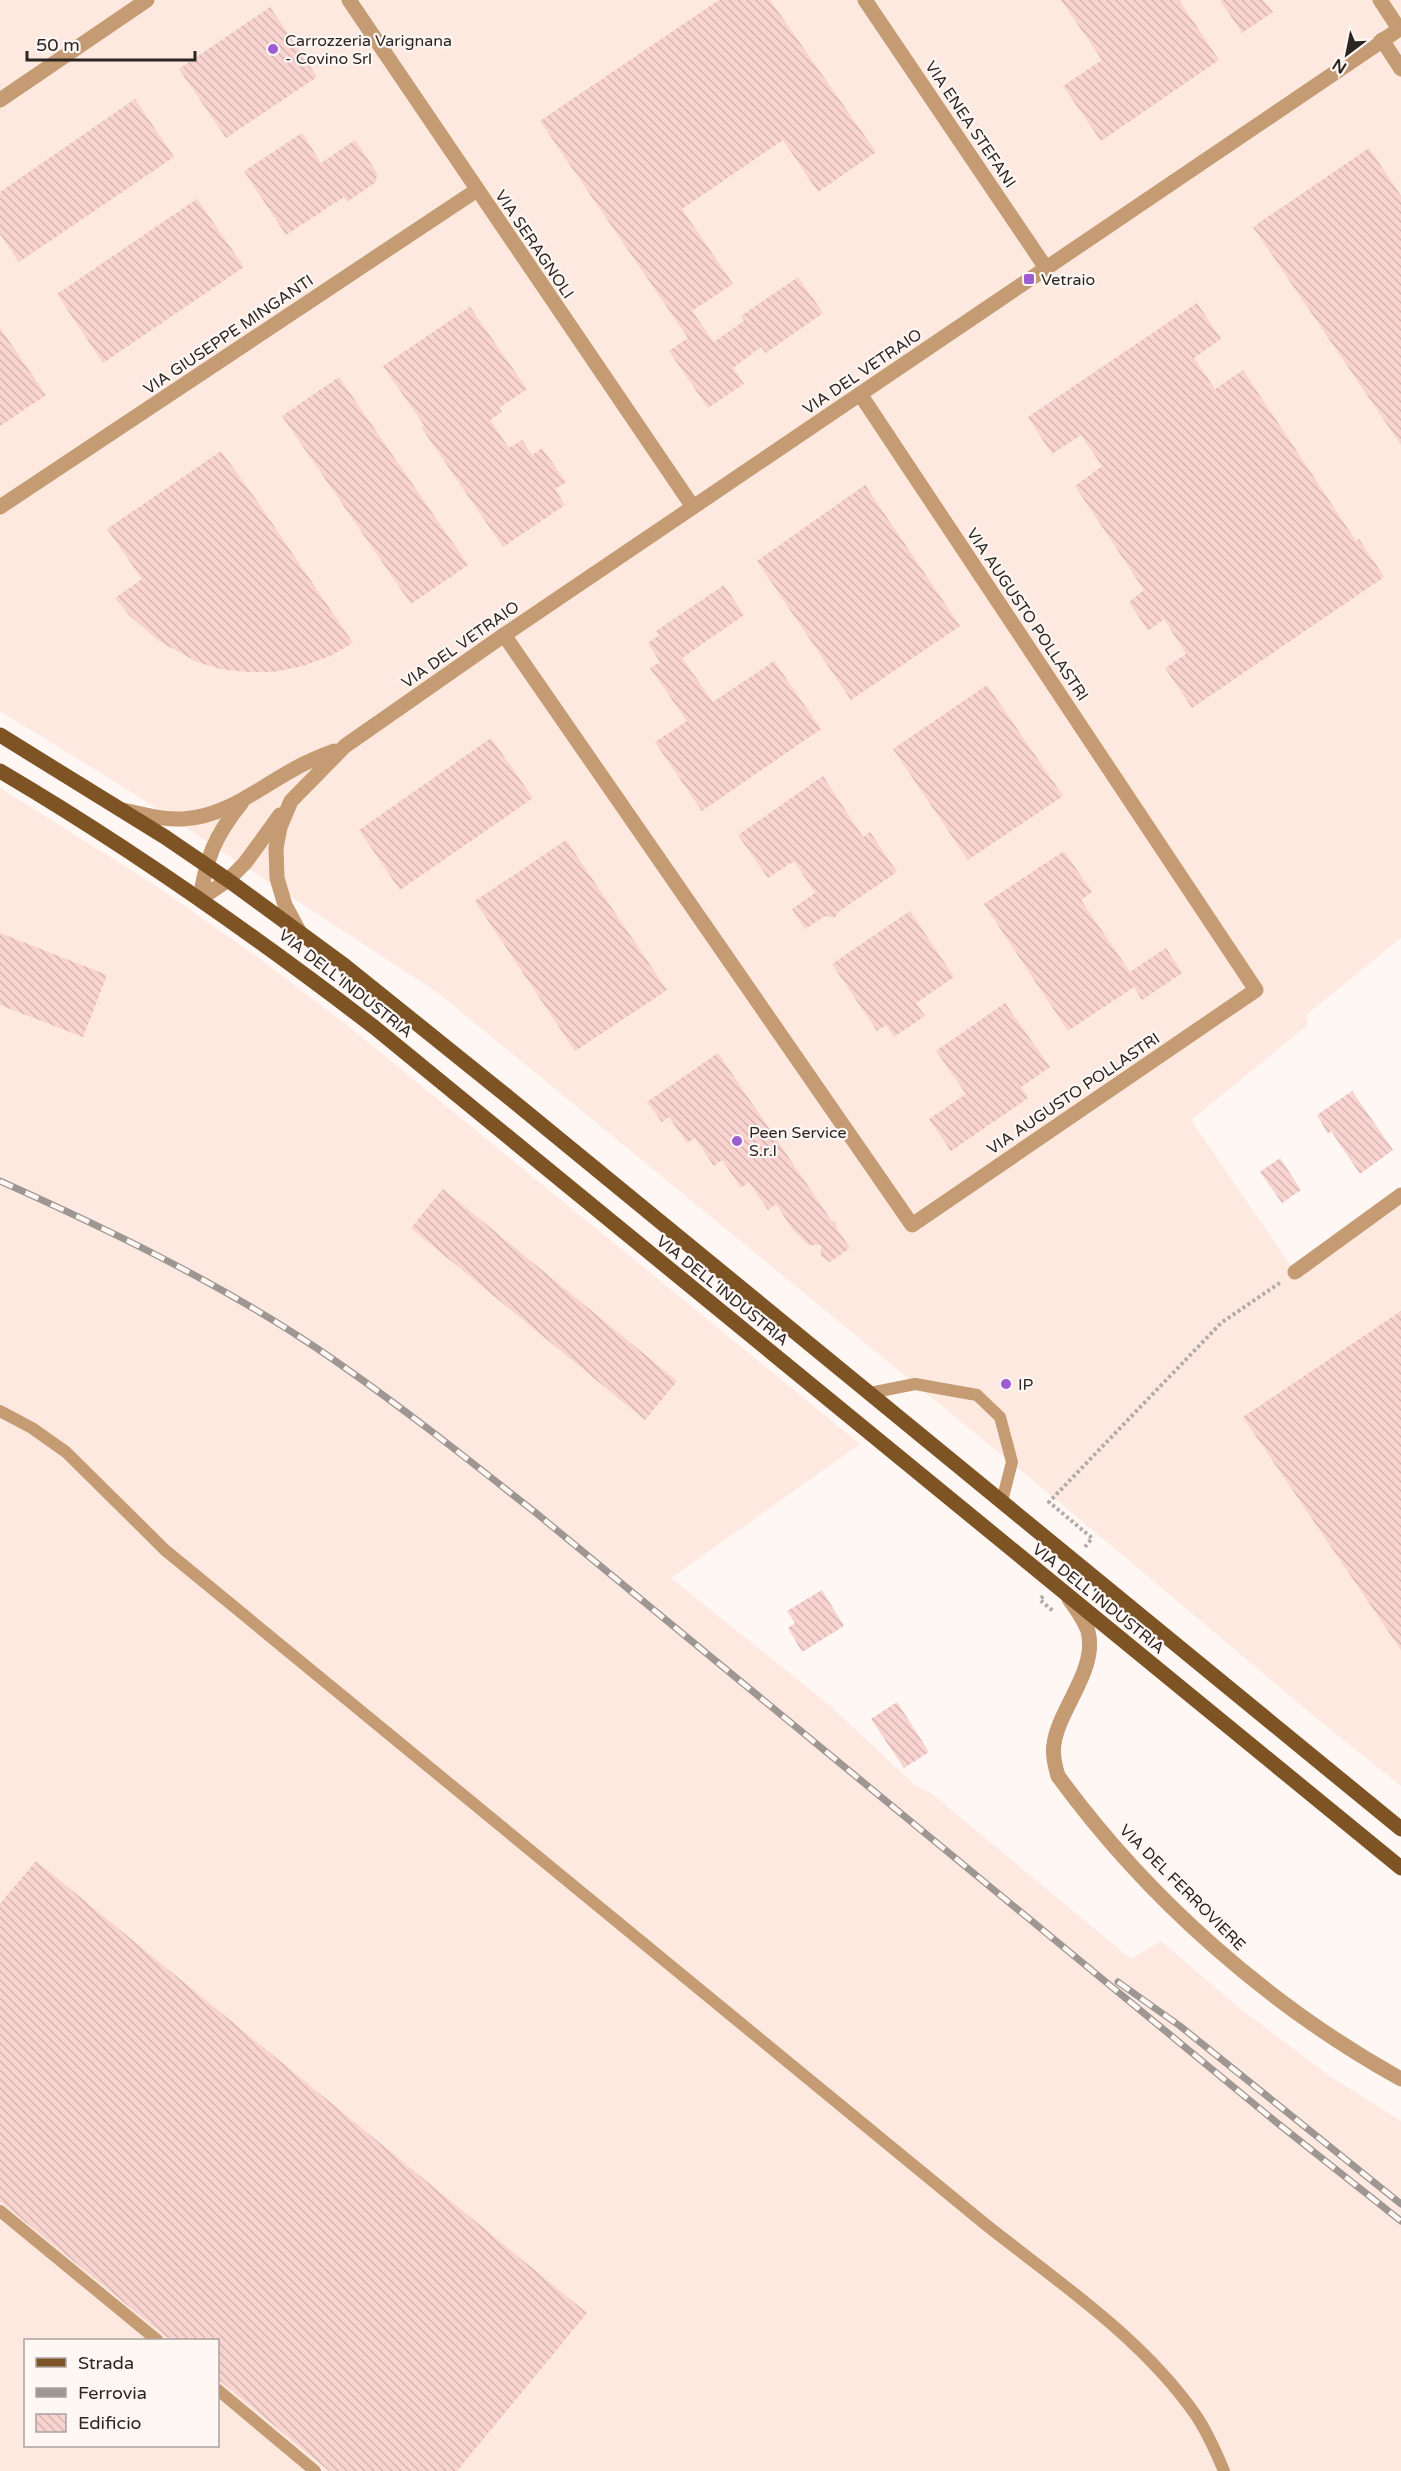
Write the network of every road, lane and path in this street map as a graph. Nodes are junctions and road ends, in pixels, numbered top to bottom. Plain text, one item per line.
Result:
1 (147, 0) edge
2 (349, 0) edge
3 (865, 0) edge
4 (1380, 0) edge
5 (1400, 28) edge
6 (1382, 40) junction
7 (1401, 69) edge
8 (0, 100) edge
9 (477, 190) junction
10 (1046, 268) junction
11 (860, 394) junction
12 (0, 507) edge
13 (693, 507) junction
14 (504, 635) junction
15 (0, 735) edge
16 (345, 746) junction
17 (0, 771) edge
18 (244, 800) junction
19 (291, 801) junction
20 (123, 810) junction
21 (205, 865) junction
22 (228, 880) junction
23 (200, 898) junction
24 (299, 931) junction
25 (1401, 1194) edge
26 (1295, 1272) joint
27 (870, 1393) junction
28 (0, 1411) edge
29 (1002, 1501) junction
30 (1092, 1538) dead end
31 (1063, 1592) junction
32 (1040, 1600) dead end
33 (1060, 1616) dead end
34 (1401, 1829) edge
35 (1401, 1868) edge
36 (1401, 2079) edge
37 (0, 2211) edge
38 (156, 2339) edge
39 (219, 2391) edge
40 (315, 2471) edge
41 (1224, 2471) edge

1 - 8 street
2 - 9 street, VIA SERAGNOLI
3 - 10 street, VIA ENEA STEFANI
4 - 5 street
5 - 6 street, VIA DEL VETRAIO
6 - 7 street
6 - 10 street, VIA DEL VETRAIO
9 - 12 street, VIA GIUSEPPE MINGANTI
9 - 13 street, VIA SERAGNOLI
10 - 11 street, VIA DEL VETRAIO
11 - 13 street, VIA DEL VETRAIO
11 - 14 street, VIA AUGUSTO POLLASTRI
13 - 14 street, VIA DEL VETRAIO
14 - 16 street, VIA DEL VETRAIO
15 - 20 main road, VIA DELL'INDUSTRIA
16 - 18 street, VIA DEL VETRAIO
16 - 19 street, VIA DEL VETRAIO
17 - 23 main road, VIA DELL'INDUSTRIA
18 - 20 street, VIA DEL VETRAIO
18 - 21 street, VIA DEL VETRAIO
19 - 22 street, VIA DEL VETRAIO
19 - 24 street, VIA DEL VETRAIO
20 - 21 main road, VIA DELL'INDUSTRIA
21 - 22 main road, VIA DELL'INDUSTRIA
21 - 23 street, VIA DEL VETRAIO
22 - 23 street, VIA DEL VETRAIO
22 - 24 main road, VIA DELL'INDUSTRIA
23 - 31 main road, VIA DELL'INDUSTRIA
24 - 27 main road, VIA DELL'INDUSTRIA
25 - 26 street
26 - 30 path
27 - 29 main road, VIA DELL'INDUSTRIA
27 - 29 lane
28 - 41 lane
29 - 34 main road, VIA DELL'INDUSTRIA
31 - 35 main road, VIA DELL'INDUSTRIA
31 - 36 street, VIA DEL FERROVIERE
32 - 33 path
37 - 38 lane
39 - 40 lane

